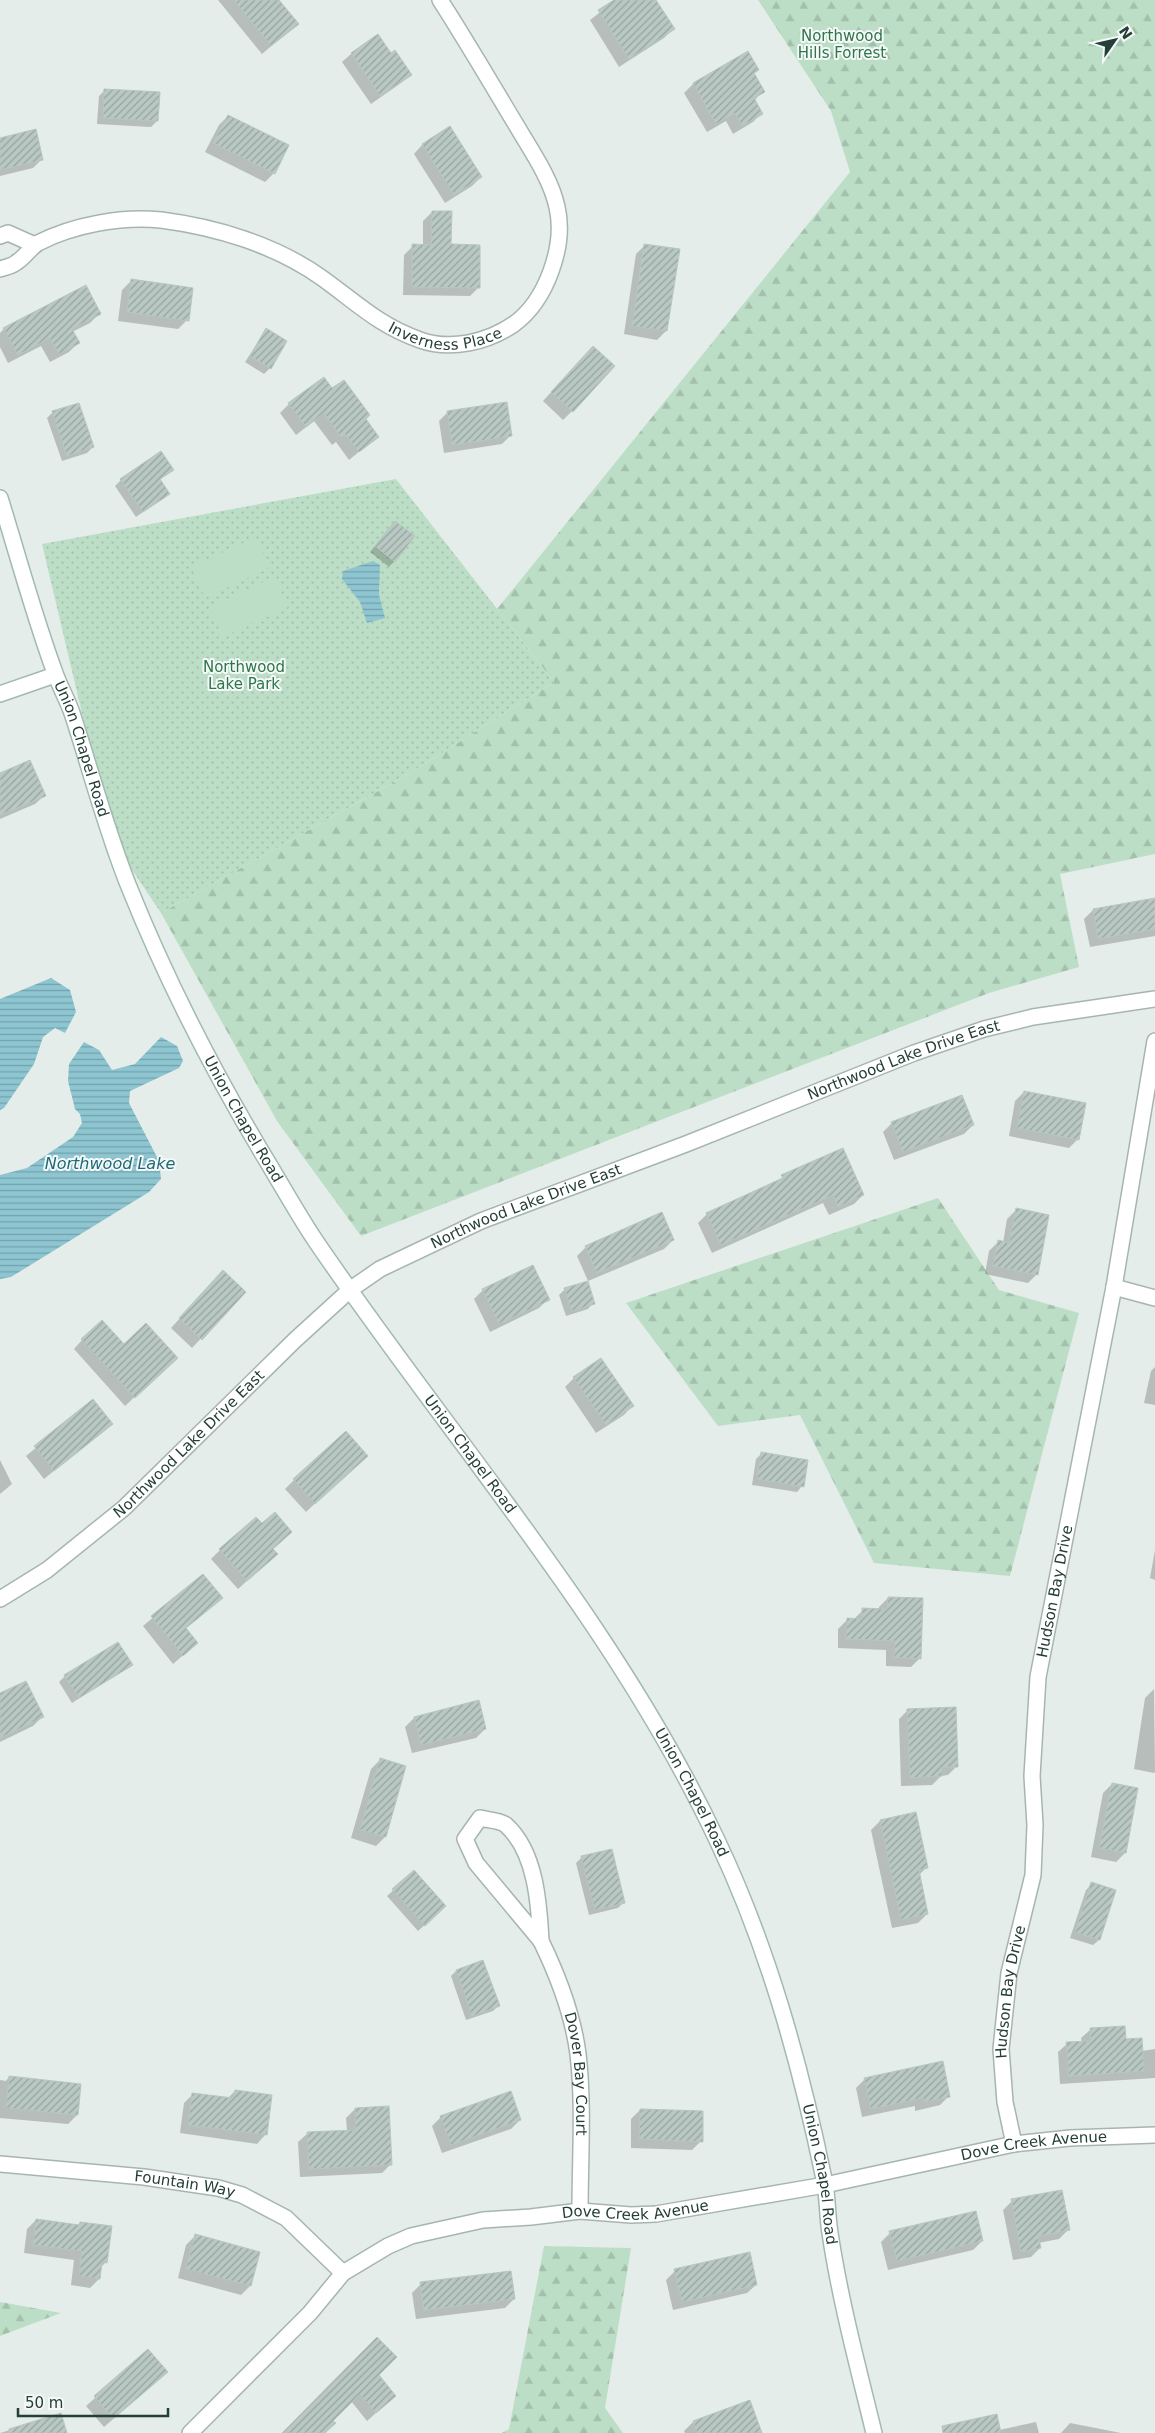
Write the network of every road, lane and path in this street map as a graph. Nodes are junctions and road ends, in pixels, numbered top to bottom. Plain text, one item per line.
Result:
1 (440, 0) edge
2 (0, 236) edge
3 (35, 245) junction
4 (0, 269) edge
5 (0, 498) edge
6 (55, 675) junction
7 (0, 694) edge
8 (1155, 999) edge
9 (1155, 1041) edge
10 (1114, 1287) junction
11 (351, 1289) junction
12 (1155, 1298) edge
13 (0, 1599) edge
14 (541, 1941) junction
15 (1155, 2135) edge
16 (1014, 2144) junction
17 (0, 2164) edge
18 (825, 2184) junction
19 (580, 2211) junction
20 (343, 2273) junction
21 (190, 2433) edge
22 (874, 2433) edge

1 - 3 street, Inverness Place
2 - 3 street
3 - 4 street, Inverness Place
5 - 6 street, Union Chapel Road
6 - 7 street
6 - 11 street, Union Chapel Road
8 - 11 street, Northwood Lake Drive East
9 - 10 street, Hudson Bay Drive
10 - 12 street
10 - 16 street, Hudson Bay Drive
11 - 13 street, Northwood Lake Drive East
11 - 18 street, Union Chapel Road
14 - 14 street, Dover Bay Court
14 - 19 street, Dover Bay Court
15 - 16 street, Dove Creek Avenue
16 - 18 street, Dove Creek Avenue
17 - 20 street, Fountain Way
18 - 19 street, Dove Creek Avenue
18 - 22 street, Union Chapel Road
19 - 20 street, Dove Creek Avenue
20 - 21 street, Dove Creek Avenue

